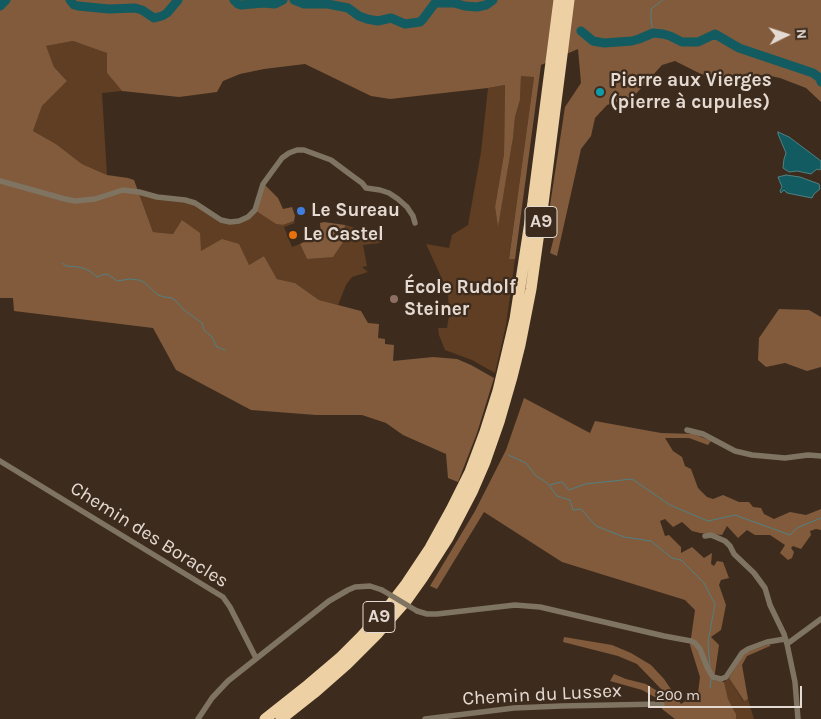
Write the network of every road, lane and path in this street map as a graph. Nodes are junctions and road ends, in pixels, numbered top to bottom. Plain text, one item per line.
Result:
1 (559, 0) edge
2 (569, 0) edge
3 (555, 64) junction
4 (0, 181) edge
5 (415, 223) dead end
6 (687, 430) dead end
7 (821, 456) edge
8 (0, 461) edge
9 (467, 490) junction
10 (705, 536) dead end
11 (821, 619) edge
12 (786, 641) junction
13 (256, 658) junction
14 (662, 704) dead end
15 (198, 719) edge
16 (264, 719) edge
17 (281, 719) edge
18 (425, 719) edge
19 (798, 719) edge

1 - 3 highway, A9
2 - 3 highway, A9
3 - 9 highway, A9
4 - 5 street
6 - 7 street
8 - 13 street, Chemin des Boracles
9 - 16 highway, A9
9 - 17 highway, A9
10 - 12 street
11 - 12 street
12 - 13 street, bridge
12 - 19 street
13 - 15 street
14 - 18 street, Chemin du Lussex

